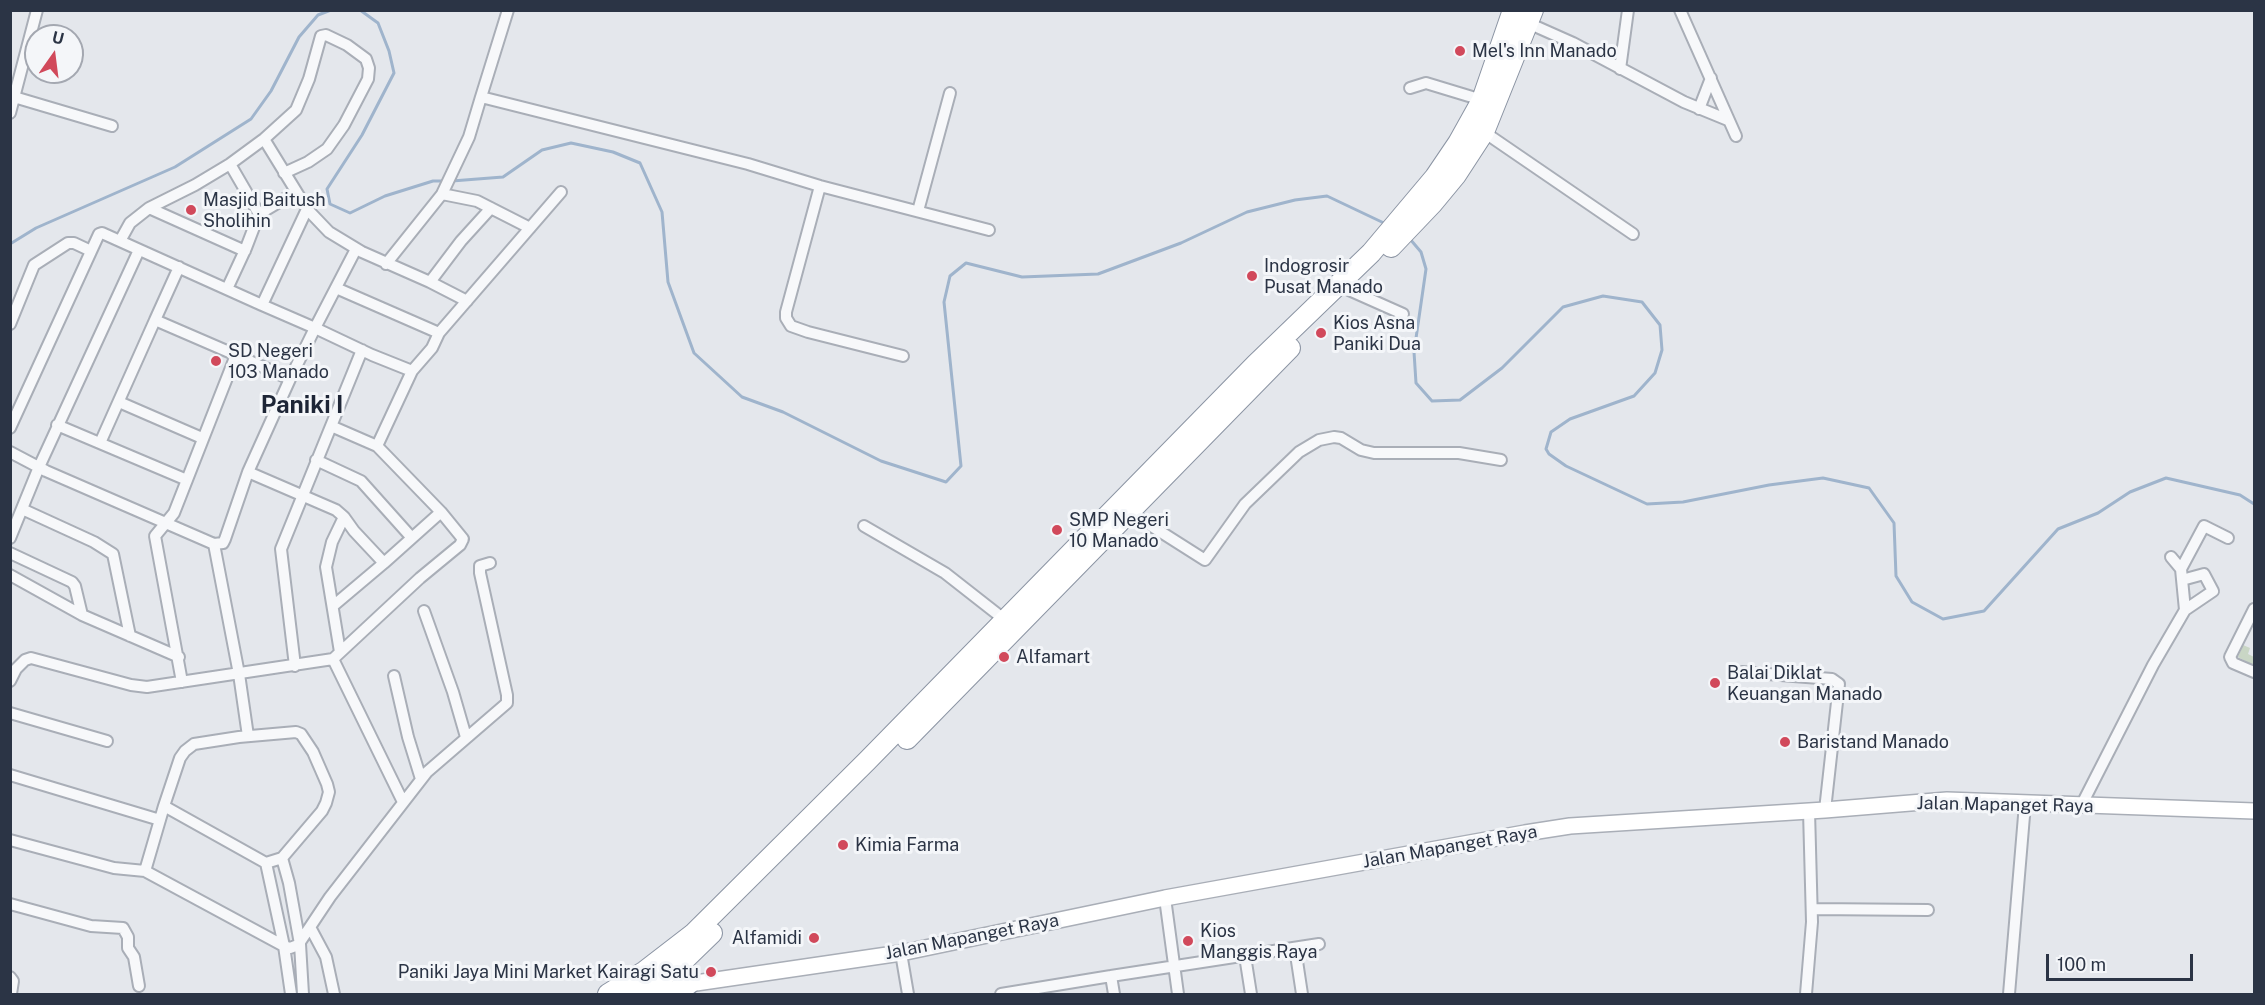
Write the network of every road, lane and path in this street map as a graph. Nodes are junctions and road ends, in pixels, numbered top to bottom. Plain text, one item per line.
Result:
1 (37, 10) edge
2 (508, 10) edge
3 (1513, 10) edge
4 (1628, 10) edge
5 (1680, 10) edge
6 (1531, 17) edge
7 (1620, 69) junction
8 (1711, 78) junction
9 (1410, 88) dead end
10 (950, 93) dead end
11 (481, 97) junction
12 (14, 98) junction
13 (1482, 100) junction
14 (1699, 109) junction
15 (10, 113) edge
16 (1728, 120) junction
17 (112, 126) dead end
18 (1484, 132) junction
19 (1736, 136) dead end
20 (264, 140) junction
21 (230, 164) junction
22 (284, 173) junction
23 (820, 186) junction
24 (296, 192) junction
25 (561, 192) dead end
26 (442, 194) junction
27 (1426, 199) junction
28 (149, 208) junction
29 (491, 208) junction
30 (307, 209) junction
31 (918, 211) junction
32 (259, 214) junction
33 (530, 228) junction
34 (989, 230) dead end
35 (1633, 234) dead end
36 (120, 241) junction
37 (1388, 242) junction
38 (356, 249) junction
39 (140, 250) junction
40 (91, 251) junction
41 (245, 251) junction
42 (386, 264) junction
43 (179, 267) junction
44 (430, 282) junction
45 (336, 288) junction
46 (227, 289) junction
47 (1348, 290) junction
48 (467, 301) junction
49 (262, 304) junction
50 (1403, 314) dead end
51 (155, 320) junction
52 (10, 324) edge
53 (315, 328) junction
54 (439, 333) junction
55 (362, 350) junction
56 (236, 356) junction
57 (903, 356) dead end
58 (411, 370) junction
59 (1260, 371) junction
60 (290, 379) junction
61 (119, 402) junction
62 (57, 425) junction
63 (331, 426) junction
64 (10, 428) edge
65 (202, 438) junction
66 (100, 443) junction
67 (377, 446) junction
68 (10, 452) edge
69 (316, 460) junction
70 (1501, 460) dead end
71 (39, 467) junction
72 (248, 472) junction
73 (187, 480) junction
74 (303, 495) junction
75 (22, 509) junction
76 (441, 512) junction
77 (1131, 513) junction
78 (344, 516) junction
79 (167, 523) junction
80 (864, 526) dead end
81 (10, 538) edge
82 (412, 538) junction
83 (2229, 538) dead end
84 (214, 544) junction
85 (10, 553) edge
86 (2170, 557) dead end
87 (384, 563) junction
88 (490, 563) dead end
89 (10, 574) edge
90 (2181, 574) junction
91 (333, 606) junction
92 (2254, 609) edge
93 (2185, 610) junction
94 (424, 611) dead end
95 (82, 615) junction
96 (1005, 620) junction
97 (130, 636) junction
98 (337, 655) junction
99 (179, 657) junction
100 (295, 666) junction
101 (1742, 672) dead end
102 (2254, 672) edge
103 (239, 675) junction
104 (394, 676) dead end
105 (10, 681) edge
106 (182, 682) junction
107 (10, 713) edge
108 (248, 736) junction
109 (466, 737) junction
110 (107, 741) dead end
111 (10, 775) edge
112 (421, 779) junction
113 (403, 802) junction
114 (2025, 804) junction
115 (164, 806) junction
116 (2081, 806) junction
117 (1825, 810) junction
118 (1809, 811) junction
119 (2254, 811) edge
120 (160, 820) junction
121 (10, 840) edge
122 (282, 858) junction
123 (266, 863) junction
124 (145, 871) junction
125 (1165, 898) junction
126 (10, 904) edge
127 (1812, 909) junction
128 (1928, 910) dead end
129 (310, 927) junction
130 (300, 944) junction
131 (1319, 944) dead end
132 (284, 946) junction
133 (1295, 948) junction
134 (901, 953) junction
135 (1245, 956) junction
136 (679, 965) junction
137 (1174, 967) junction
138 (1111, 976) junction
139 (10, 977) edge
140 (689, 984) junction
141 (139, 986) dead end
142 (634, 990) edge
143 (12, 994) edge
144 (291, 994) edge
145 (303, 994) edge
146 (334, 994) edge
147 (608, 994) edge
148 (657, 994) edge
149 (908, 994) edge
150 (1001, 994) edge
151 (1114, 994) edge
152 (1178, 994) edge
153 (1251, 994) edge
154 (1302, 994) edge
155 (1806, 994) edge
156 (2009, 994) edge

1 - 12 street
2 - 11 street
3 - 13 highway
4 - 7 street
5 - 8 street
6 - 7 street
6 - 18 highway
7 - 14 street
8 - 14 street
8 - 16 street
9 - 13 street
10 - 31 street
11 - 23 street
11 - 26 street
12 - 15 street
12 - 17 street
13 - 27 highway
14 - 16 street
16 - 19 street
18 - 27 highway
18 - 35 street
20 - 21 street
20 - 22 street
20 - 22 street
21 - 28 street
21 - 32 street
22 - 24 street
23 - 31 street
23 - 57 street
24 - 30 street
24 - 32 street
25 - 33 street
26 - 29 street
26 - 42 street
27 - 37 highway
28 - 36 street
28 - 41 street
29 - 33 street
29 - 44 street
30 - 38 street
30 - 49 street
31 - 34 street
32 - 41 street
33 - 48 street
36 - 39 street
36 - 40 street
37 - 47 highway
37 - 59 highway
38 - 42 street
38 - 45 street
39 - 43 street
39 - 62 street
40 - 52 street
40 - 64 street
41 - 46 street
42 - 44 street
43 - 46 street
43 - 51 street
44 - 48 street
45 - 53 street
45 - 54 street
46 - 49 street
47 - 50 street
47 - 59 highway
48 - 54 street
49 - 53 street
51 - 56 street
51 - 61 street
53 - 55 street
53 - 60 street
54 - 58 street
55 - 58 street
55 - 63 street
56 - 60 street
56 - 65 street
58 - 67 street
59 - 77 highway
59 - 96 highway
60 - 72 street
61 - 65 street
61 - 66 street
62 - 66 street
62 - 71 street
63 - 67 street
63 - 69 street
65 - 73 street
66 - 73 street
67 - 76 street
68 - 71 street
69 - 74 street
69 - 82 street
70 - 77 street
71 - 75 street
71 - 79 street
72 - 74 street
72 - 84 street
73 - 79 street
74 - 78 street
74 - 100 street
75 - 81 street
75 - 97 street
76 - 82 street
76 - 98 street
77 - 136 highway
78 - 87 street
78 - 91 street
79 - 84 street
79 - 99 street
80 - 96 street
82 - 87 street
83 - 90 street
84 - 103 street
85 - 95 street
86 - 90 street
87 - 91 street
88 - 109 street
89 - 95 street
90 - 93 street
90 - 93 street
91 - 98 street
92 - 102 street
93 - 116 street
94 - 109 street
95 - 97 street
96 - 142 highway
97 - 99 street
98 - 100 street
98 - 113 street
99 - 106 street
100 - 103 street
101 - 117 street
103 - 106 street
103 - 108 street
104 - 112 street
105 - 106 street
107 - 110 street
108 - 115 street
108 - 122 street
109 - 112 street
111 - 120 street
112 - 113 street
113 - 129 street
114 - 116 street, Jalan Mapanget Raya
114 - 117 street, Jalan Mapanget Raya
114 - 156 street
115 - 120 street
115 - 123 street
116 - 119 street, Jalan Mapanget Raya
117 - 118 street, Jalan Mapanget Raya
118 - 125 street, Jalan Mapanget Raya
118 - 127 street
120 - 124 street
121 - 124 street
122 - 123 street
122 - 130 street
123 - 132 street
124 - 132 street
125 - 134 street, Jalan Mapanget Raya
125 - 137 street
126 - 141 street
127 - 128 street
127 - 155 street
129 - 130 street
129 - 146 street
130 - 132 street
130 - 145 street
131 - 133 street
132 - 144 street
133 - 135 street
133 - 154 street
134 - 140 street, Jalan Mapanget Raya
134 - 149 street
135 - 137 street
135 - 153 street
136 - 140 highway
136 - 142 highway
137 - 138 street
137 - 152 street
138 - 150 street
138 - 151 street
139 - 143 street
140 - 148 street, Jalan Mapanget Raya
142 - 147 highway

